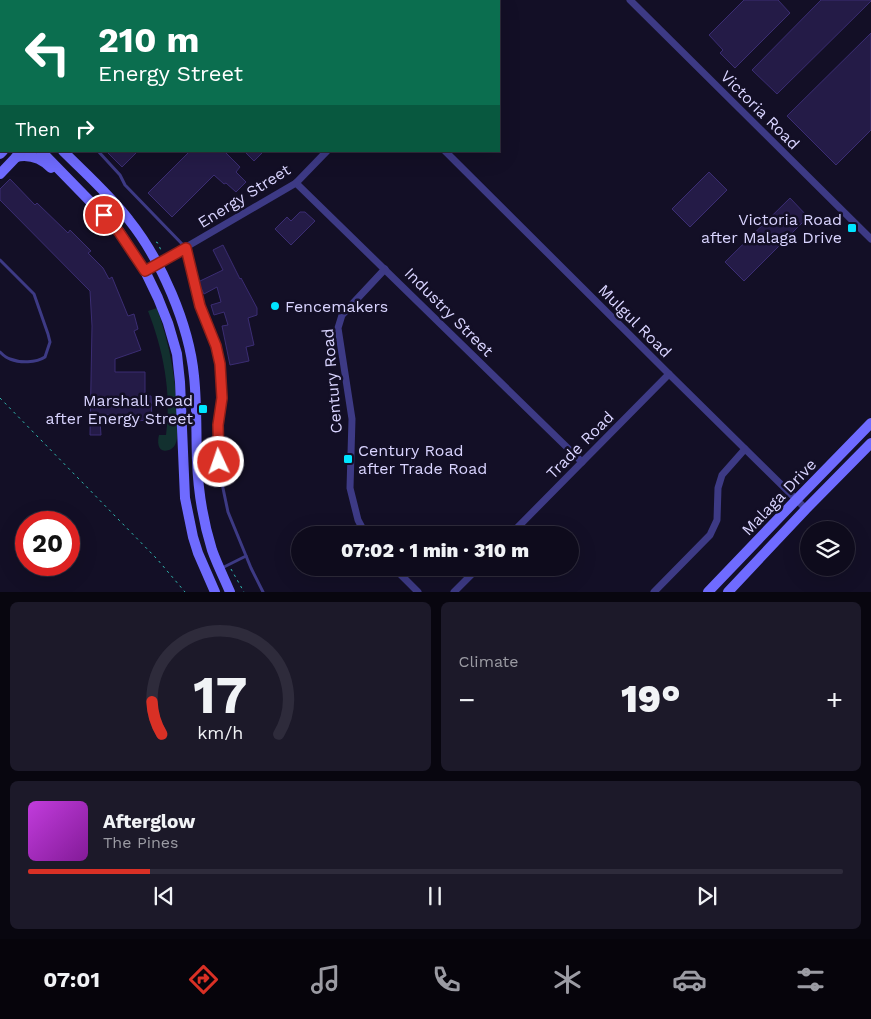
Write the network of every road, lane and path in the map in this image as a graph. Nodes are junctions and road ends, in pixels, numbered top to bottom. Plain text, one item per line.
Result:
1 (630, 0) edge
2 (42, 152) edge
3 (64, 152) edge
4 (99, 152) edge
5 (326, 152) edge
6 (447, 152) edge
7 (19, 154) edge
8 (0, 174) edge
9 (296, 183) junction
10 (104, 215) junction
11 (871, 239) edge
12 (186, 248) junction
13 (0, 260) edge
14 (157, 263) junction
15 (385, 269) junction
16 (145, 271) junction
17 (0, 352) edge
18 (669, 374) junction
19 (0, 398) edge
20 (871, 424) edge
21 (871, 443) edge
22 (745, 449) junction
23 (183, 457) junction
24 (197, 457) junction
25 (582, 462) junction
26 (797, 499) junction
27 (806, 509) junction
28 (361, 526) edge
29 (519, 526) edge
30 (246, 556) junction
31 (220, 569) junction
32 (402, 576) edge
33 (470, 576) edge
34 (185, 592) edge
35 (215, 592) edge
36 (230, 592) edge
37 (264, 592) edge
38 (418, 592) edge
39 (454, 592) edge
40 (654, 592) edge
41 (708, 592) edge
42 (728, 592) edge

1 - 11 street, Victoria Road
2 - 10 main road
3 - 14 main road
4 - 12 lane
5 - 9 street, Energy Street
6 - 18 street, Mulgul Road
7 - 8 main road
7 - 10 main road
9 - 12 street, Energy Street
9 - 15 street, Industry Street
10 - 16 main road
12 - 14 street, Energy Street
12 - 30 lane
13 - 17 lane
14 - 16 street, Energy Street
14 - 24 main road
15 - 25 street, Industry Street
15 - 28 street, Century Road
16 - 23 main road
18 - 22 street, Mulgul Road
18 - 25 street, Trade Road
19 - 34 path
20 - 26 main road, Malaga Drive
21 - 27 main road, Malaga Drive
22 - 26 street, Mulgul Road
22 - 40 street
23 - 24 main road
23 - 35 main road
24 - 31 main road
25 - 29 street, Trade Road
26 - 27 street, Mulgul Road
26 - 41 main road, Malaga Drive
27 - 42 main road, Malaga Drive
30 - 31 lane
30 - 37 lane
31 - 36 main road
32 - 38 street
33 - 39 street

